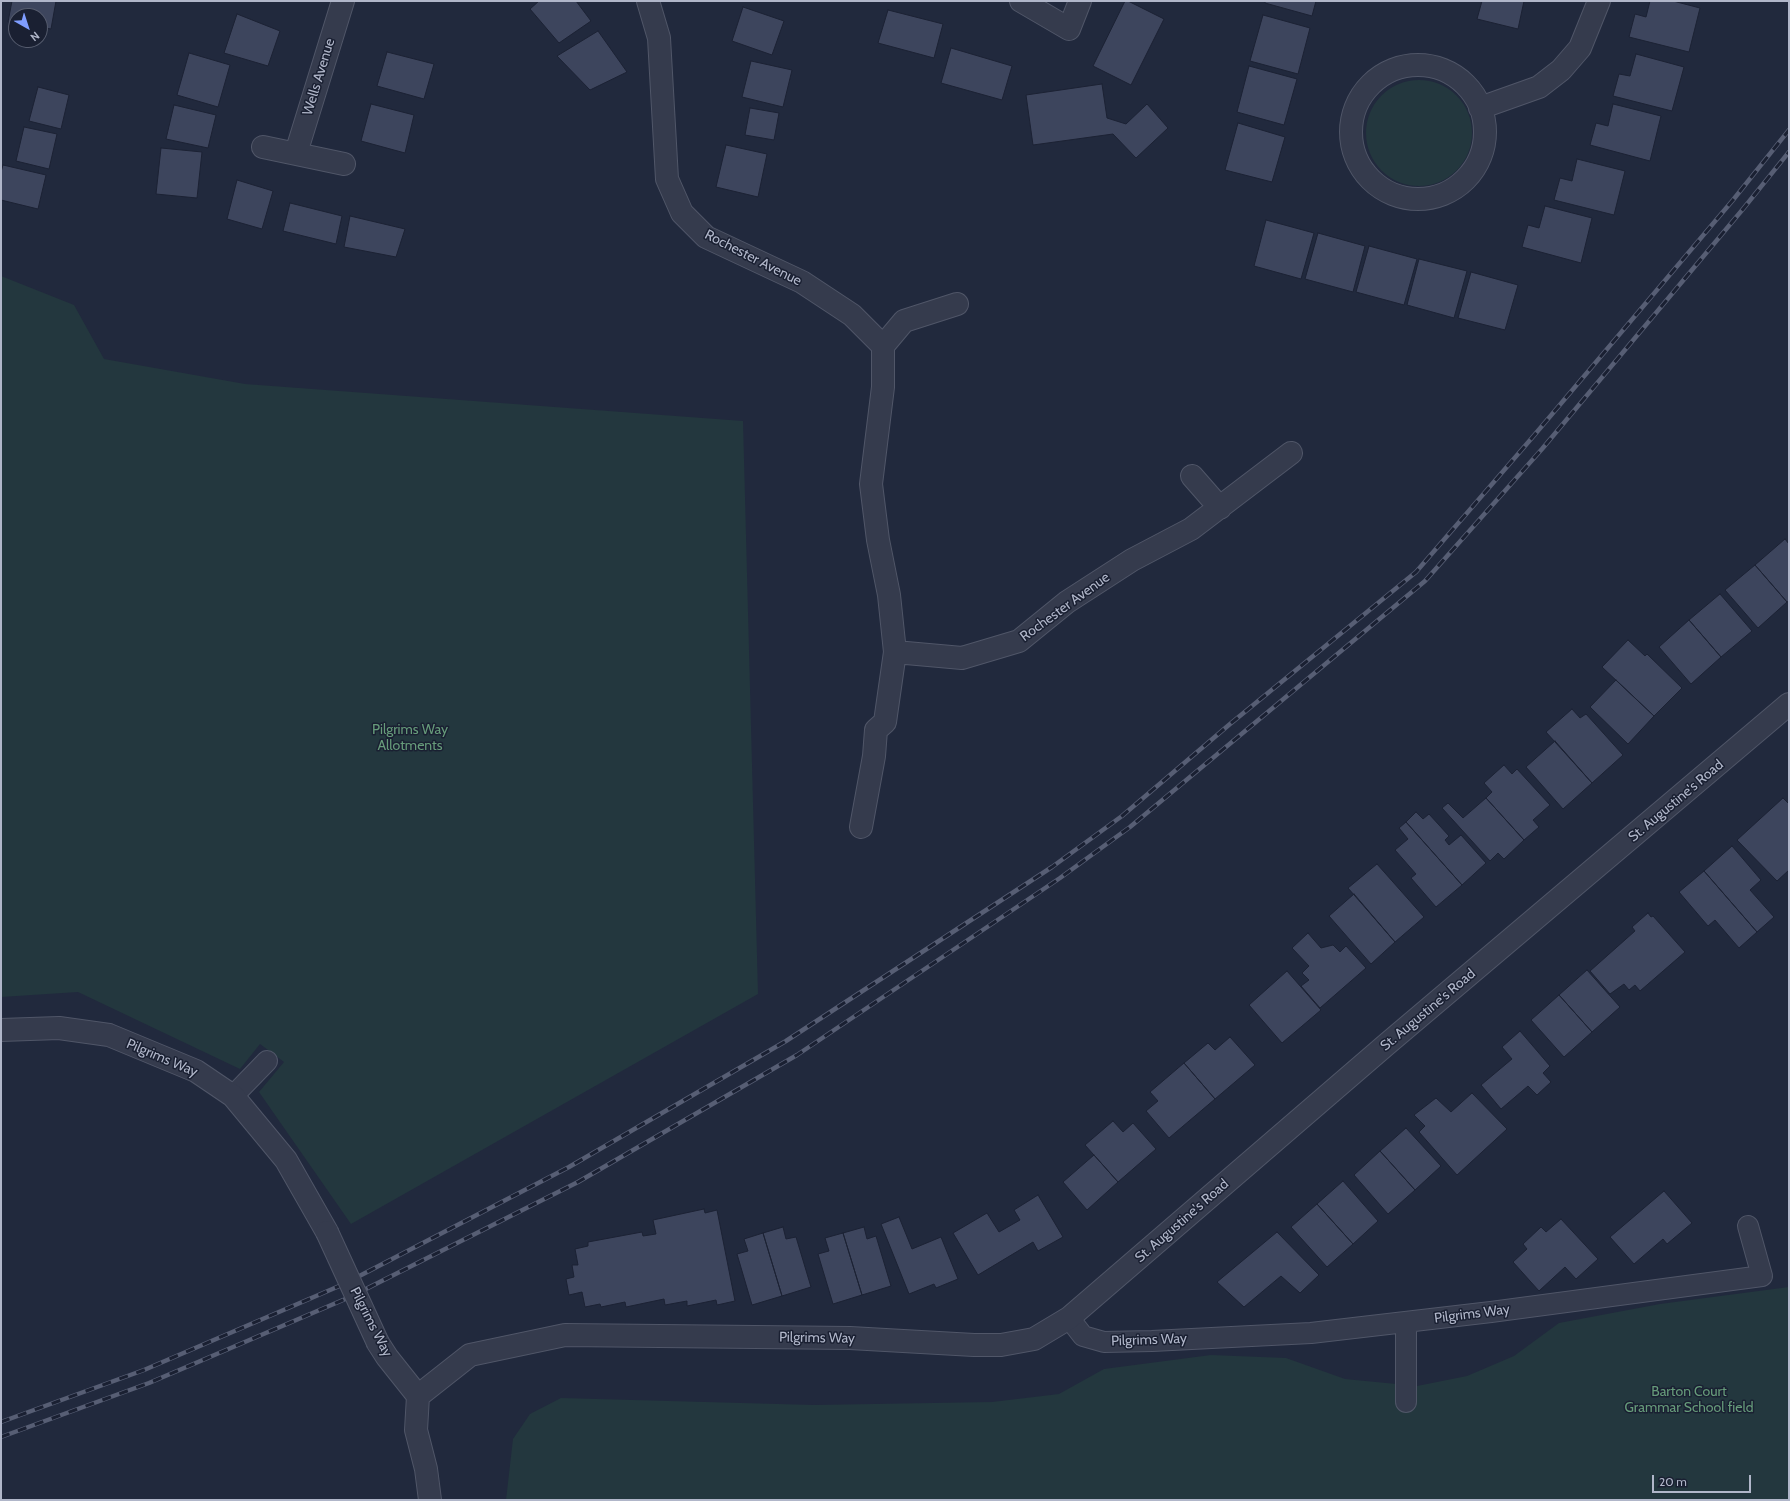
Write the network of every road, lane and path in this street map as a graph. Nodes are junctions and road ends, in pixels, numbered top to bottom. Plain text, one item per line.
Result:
1 (343, 1) edge
2 (648, 1) edge
3 (1021, 1) edge
4 (1080, 1) edge
5 (1599, 1) edge
6 (1480, 108) junction
7 (263, 146) dead end
8 (296, 153) junction
9 (344, 164) dead end
10 (957, 304) dead end
11 (883, 346) junction
12 (1291, 453) dead end
13 (1192, 476) dead end
14 (1220, 508) junction
15 (895, 652) junction
16 (1789, 704) edge
17 (860, 827) dead end
18 (1, 1030) edge
19 (267, 1062) dead end
20 (233, 1096) junction
21 (1748, 1226) dead end
22 (1069, 1318) junction
23 (1406, 1322) junction
24 (418, 1396) junction
25 (1406, 1402) dead end
26 (430, 1500) edge

1 - 8 street, Wells Avenue
2 - 11 street, Rochester Avenue
3 - 4 street
5 - 6 street
6 - 6 street
7 - 8 street
8 - 9 street
10 - 11 street
11 - 15 street
12 - 14 street, Rochester Avenue
13 - 14 street
14 - 15 street, Rochester Avenue
15 - 17 street
16 - 22 street, St. Augustine's Road
18 - 20 street, Pilgrims Way
19 - 20 lane
20 - 24 street, Pilgrims Way, bridge
21 - 23 lane, Pilgrims Way
22 - 23 lane, Pilgrims Way
22 - 24 street, Pilgrims Way
23 - 25 lane
24 - 26 street

